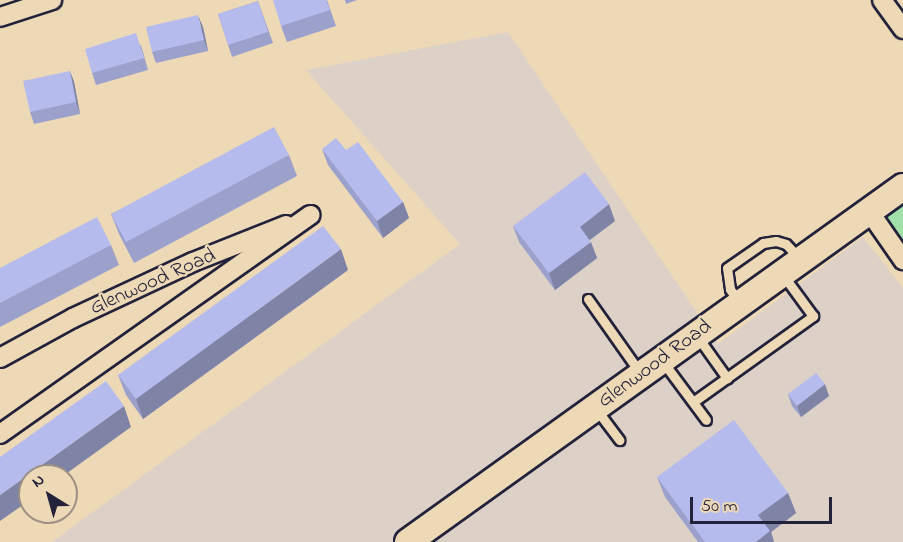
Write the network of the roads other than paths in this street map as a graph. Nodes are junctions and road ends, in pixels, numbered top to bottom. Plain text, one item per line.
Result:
1 (52, 0) edge
2 (882, 0) edge
3 (0, 18) edge
4 (903, 29) edge
5 (903, 187) edge
6 (869, 211) junction
7 (903, 260) edge
8 (791, 266) junction
9 (588, 299) dead end
10 (740, 303) junction
11 (696, 334) junction
12 (0, 358) edge
13 (651, 367) junction
14 (727, 378) junction
15 (693, 402) junction
16 (594, 408) junction
17 (706, 420) dead end
18 (0, 434) edge
19 (618, 440) dead end
20 (408, 542) edge

1 - 3 street
2 - 4 street
5 - 6 main road, Glenwood Road
6 - 7 street
6 - 8 main road, Glenwood Road
8 - 10 main road, Glenwood Road
8 - 10 lane
8 - 14 lane
9 - 13 lane
10 - 11 main road, Glenwood Road
11 - 13 main road, Glenwood Road
11 - 14 lane
12 - 18 street, Glenwood Road
13 - 15 lane
13 - 16 main road, Glenwood Road
14 - 15 lane
15 - 17 lane
16 - 19 lane
16 - 20 main road, Glenwood Road

